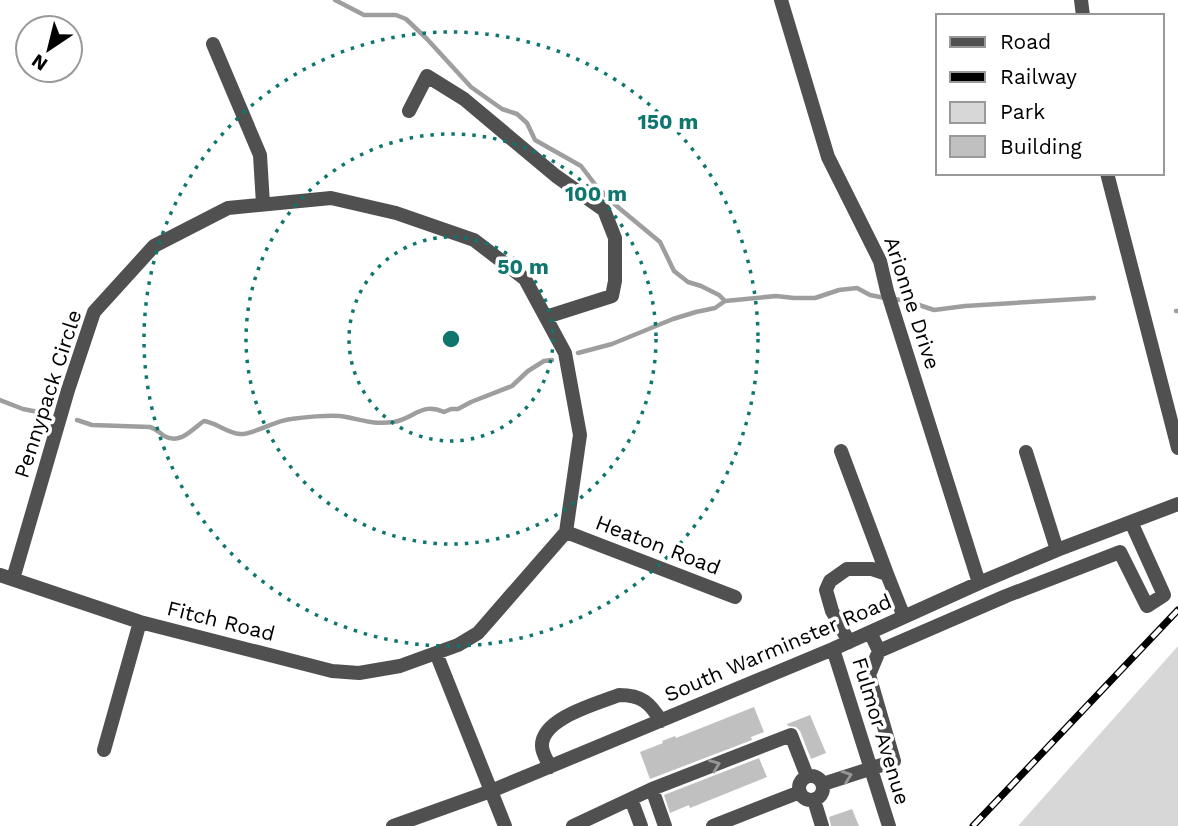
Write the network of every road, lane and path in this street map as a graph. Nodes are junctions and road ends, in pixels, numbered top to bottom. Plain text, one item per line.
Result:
1 (781, 0) edge
2 (213, 44) dead end
3 (409, 111) dead end
4 (1108, 175) edge
5 (263, 205) junction
6 (546, 317) junction
7 (1178, 448) edge
8 (841, 451) dead end
9 (1026, 452) dead end
10 (1178, 505) edge
11 (1131, 522) junction
12 (1110, 530) junction
13 (566, 532) junction
14 (1079, 542) junction
15 (1057, 550) junction
16 (1120, 552) junction
17 (1090, 563) junction
18 (887, 574) junction
19 (997, 575) junction
20 (6, 577) edge
21 (979, 583) junction
22 (964, 590) junction
23 (1006, 596) junction
24 (735, 597) dead end
25 (975, 609) junction
26 (904, 617) junction
27 (140, 622) junction
28 (870, 632) junction
29 (849, 642) junction
30 (833, 649) junction
31 (879, 651) junction
32 (436, 653) junction
33 (872, 685) junction
34 (847, 692) junction
35 (661, 721) junction
36 (104, 750) dead end
37 (550, 767) junction
38 (871, 767) junction
39 (807, 776) junction
40 (823, 784) junction
41 (652, 789) junction
42 (491, 791) junction
43 (800, 792) junction
44 (631, 799) junction
45 (814, 800) junction
46 (721, 824) edge
47 (393, 826) edge
48 (505, 826) edge
49 (573, 826) edge
50 (641, 826) edge
51 (665, 826) edge
52 (822, 826) edge
53 (889, 826) edge

1 - 21 street, Arionne Drive
2 - 5 street
3 - 6 street
4 - 7 street
5 - 6 street, Pennypack Circle
5 - 20 street, Pennypack Circle
6 - 13 street, Pennypack Circle
8 - 18 street
9 - 15 street
10 - 11 street, South Warminster Road
11 - 12 street, South Warminster Road
11 - 16 street
12 - 14 street, South Warminster Road
12 - 16 street
13 - 24 street, Heaton Road
13 - 32 street
14 - 15 street, South Warminster Road
14 - 17 street
15 - 19 street, South Warminster Road
16 - 17 street
17 - 23 street
18 - 26 street
18 - 29 street
19 - 21 street, South Warminster Road
19 - 23 street
20 - 27 street, Fitch Road
21 - 22 street, South Warminster Road
22 - 25 street
22 - 26 street, South Warminster Road
23 - 25 street
25 - 31 street
26 - 28 street, South Warminster Road
27 - 32 street, Fitch Road
27 - 36 street
28 - 29 street, South Warminster Road
28 - 31 street
29 - 30 street, South Warminster Road
30 - 34 street, Fulmor Avenue
30 - 35 street, South Warminster Road
31 - 33 street
32 - 42 street
33 - 34 street
33 - 38 street
34 - 38 street, Fulmor Avenue
35 - 37 street, South Warminster Road
35 - 37 street
37 - 42 street, South Warminster Road
40 -> 38 street
38 - 53 street, Fulmor Avenue
39 - 40 street
41 -> 39 street
39 - 43 street
40 - 45 street
41 - 44 street
41 - 51 street
42 - 47 street, South Warminster Road
42 - 48 street
43 - 45 street
43 - 46 street
44 - 49 street
44 - 50 street
45 - 52 street

